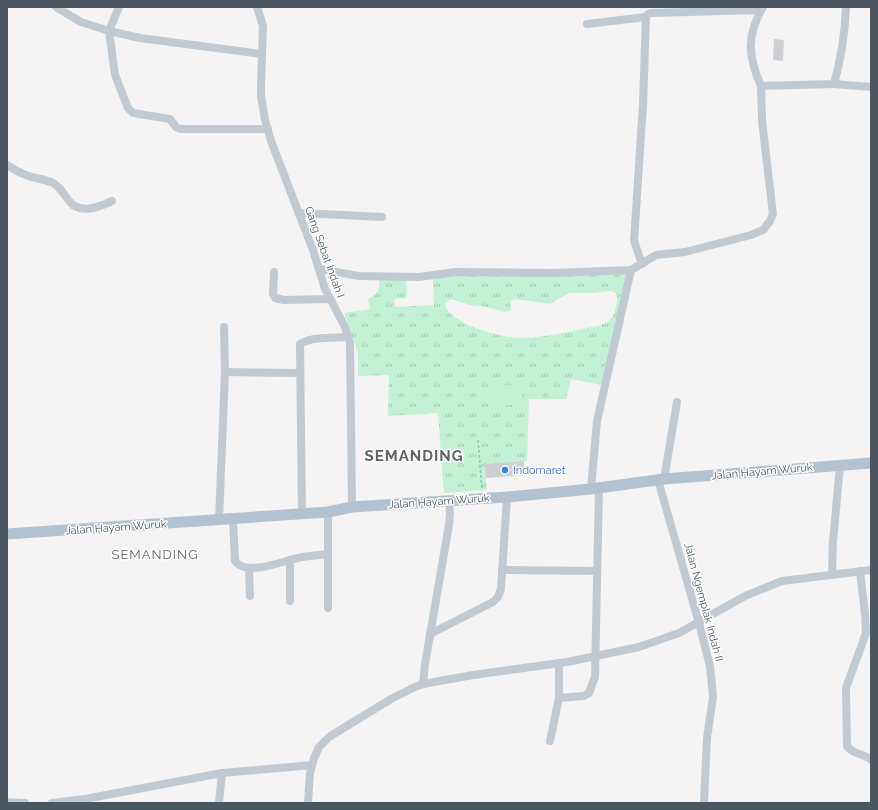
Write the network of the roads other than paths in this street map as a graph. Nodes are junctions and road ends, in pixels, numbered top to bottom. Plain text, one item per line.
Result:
1 (56, 7) edge
2 (119, 7) edge
3 (257, 7) edge
4 (846, 7) edge
5 (762, 9) edge
6 (646, 17) junction
7 (587, 24) dead end
8 (110, 31) junction
9 (262, 54) junction
10 (834, 84) junction
11 (761, 86) junction
12 (871, 87) edge
13 (268, 130) junction
14 (7, 165) edge
15 (112, 201) dead end
16 (300, 213) junction
17 (382, 217) dead end
18 (642, 264) junction
19 (319, 269) junction
20 (631, 270) junction
21 (274, 272) dead end
22 (330, 298) junction
23 (224, 328) dead end
24 (349, 337) junction
25 (225, 372) junction
26 (299, 373) junction
27 (677, 402) dead end
28 (871, 463) edge
29 (840, 465) junction
30 (661, 480) junction
31 (595, 488) junction
32 (507, 497) junction
33 (449, 501) junction
34 (352, 507) junction
35 (328, 512) junction
36 (302, 514) junction
37 (233, 520) junction
38 (219, 521) junction
39 (7, 534) edge
40 (327, 554) junction
41 (290, 560) junction
42 (249, 568) junction
43 (502, 570) junction
44 (871, 570) edge
45 (597, 571) junction
46 (860, 571) junction
47 (832, 575) junction
48 (250, 596) dead end
49 (290, 600) dead end
50 (328, 608) dead end
51 (868, 609) edge
52 (700, 623) junction
53 (430, 634) junction
54 (596, 656) junction
55 (559, 663) junction
56 (423, 684) junction
57 (559, 698) junction
58 (550, 741) dead end
59 (871, 760) edge
60 (312, 765) junction
61 (222, 773) junction
62 (7, 802) edge
63 (26, 803) edge
64 (52, 803) edge
65 (219, 803) edge
66 (308, 803) edge
67 (704, 803) edge

1 - 8 street
2 - 8 street
3 - 9 street, Gang Sebat Indah I
4 - 10 street
5 - 6 street
5 - 11 street
6 - 7 street
6 - 18 street
8 - 9 street
8 - 13 street
9 - 13 street, Gang Sebat Indah I
10 - 11 street
10 - 12 street
11 - 18 street
13 - 16 street, Gang Sebat Indah I
14 - 15 street
16 - 17 street
16 - 19 street, Gang Sebat Indah I
18 - 20 street
19 - 20 street
19 - 22 street, Gang Sebat Indah I
20 - 31 street
21 - 22 street
22 - 24 street, Gang Sebat Indah I
23 - 25 street
24 - 26 street
24 - 34 street, Gang Sebat Indah I
25 - 26 street
25 - 38 street
26 - 36 street
27 - 30 street
28 - 29 main road, Jalan Hayam Wuruk
29 - 30 main road, Jalan Hayam Wuruk
29 - 47 street
30 - 31 main road, Jalan Hayam Wuruk
30 - 52 street, Jalan Ngemplak Indah II
31 - 32 main road, Jalan Hayam Wuruk
31 - 45 street
32 - 33 main road, Jalan Hayam Wuruk
32 - 43 street
33 - 34 main road, Jalan Hayam Wuruk
33 - 53 street
34 - 35 main road, Jalan Hayam Wuruk
35 - 36 main road, Jalan Hayam Wuruk
35 - 40 street
36 - 37 main road, Jalan Hayam Wuruk
37 - 38 main road, Jalan Hayam Wuruk
37 - 42 street
38 - 39 main road, Jalan Hayam Wuruk
40 - 41 street
40 - 50 street
41 - 42 street
41 - 49 street
42 - 48 street
43 - 45 street
43 - 53 street
44 - 46 street
45 - 54 street
46 - 47 street
46 - 51 street
47 - 52 street
51 - 59 street
52 - 54 street
52 - 67 street, Jalan Ngemplak Indah II
53 - 56 street
54 - 55 street
54 - 57 street
55 - 56 street
55 - 57 street
56 - 60 street
57 - 58 street
60 - 61 street
60 - 66 street
61 - 64 street
61 - 65 street
62 - 63 street

